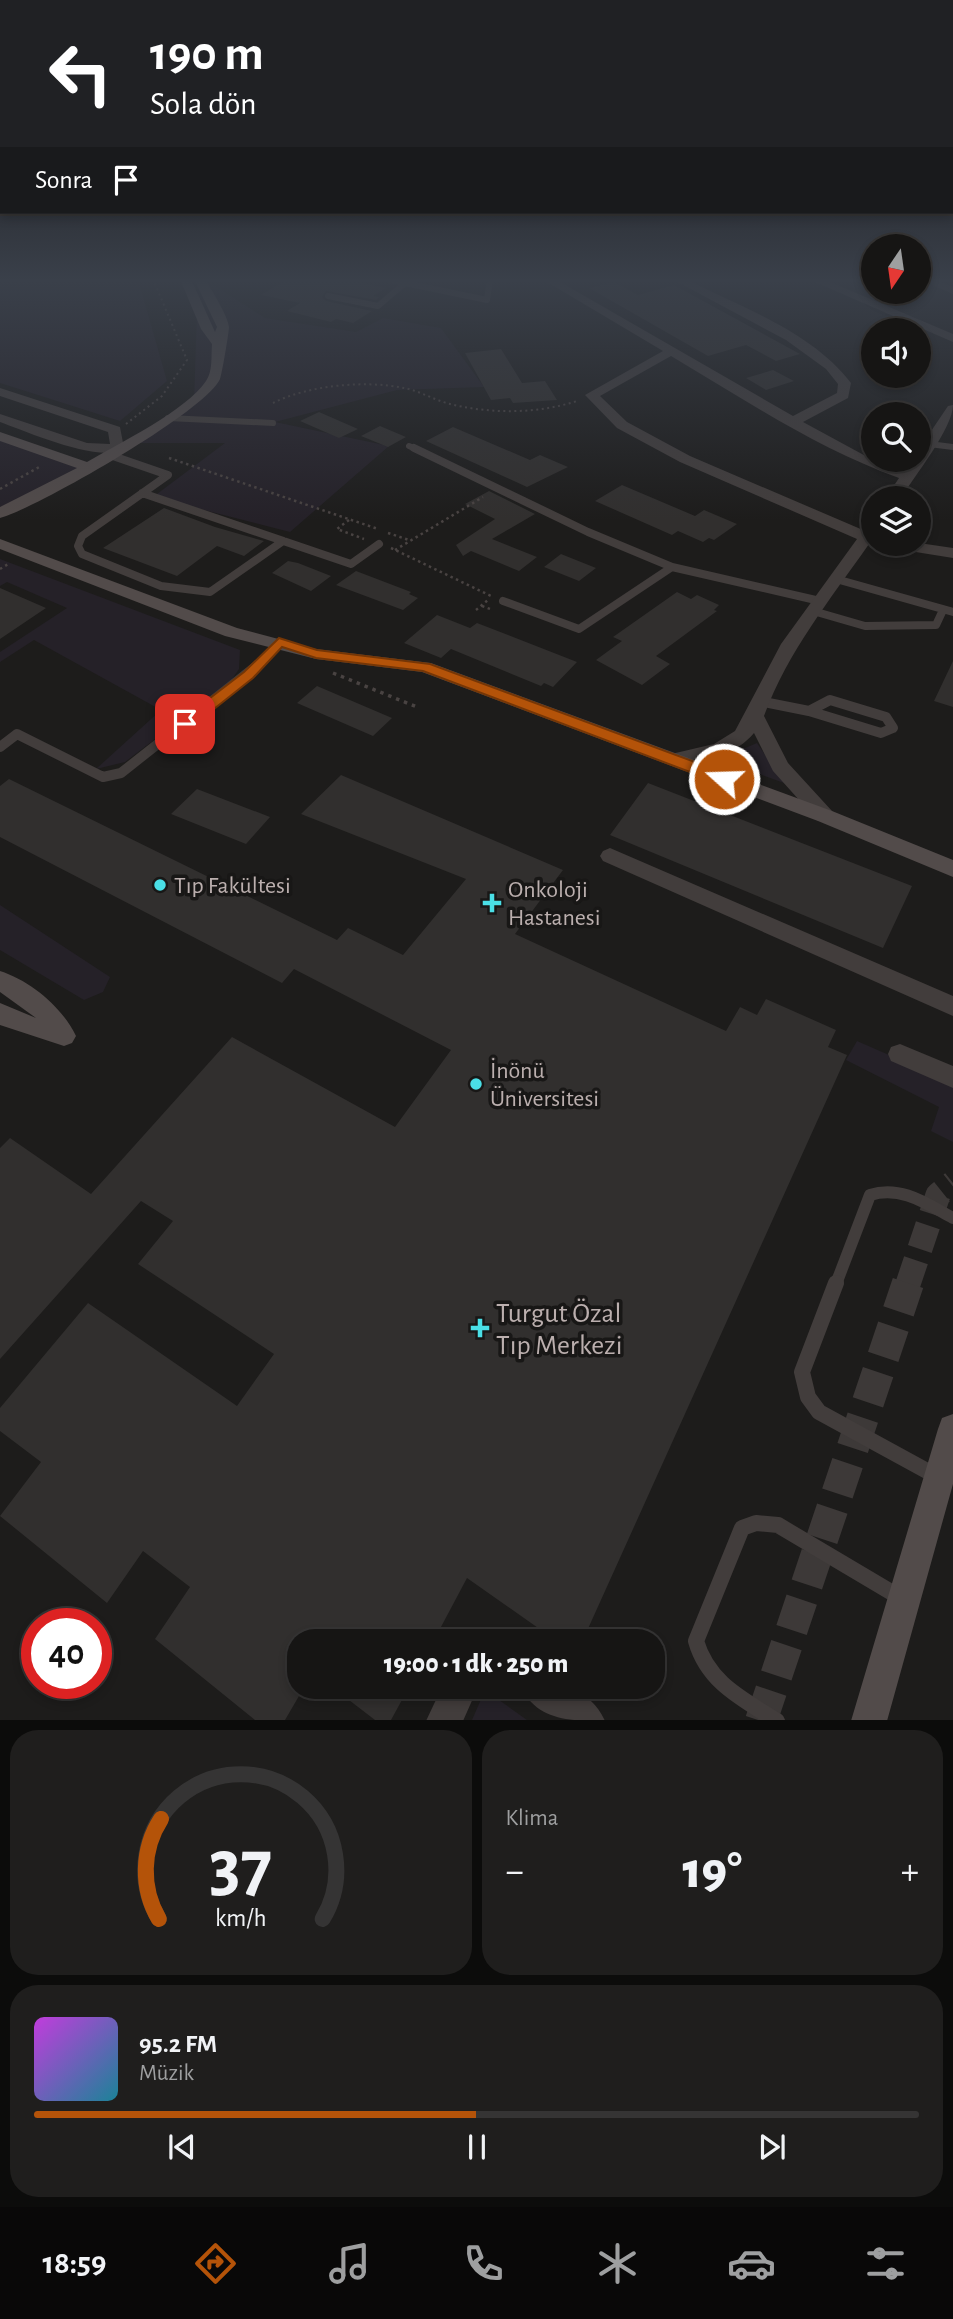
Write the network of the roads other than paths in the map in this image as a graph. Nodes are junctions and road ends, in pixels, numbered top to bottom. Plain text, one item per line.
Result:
1 (217, 359) edge
2 (657, 359) edge
3 (683, 359) edge
4 (822, 359) edge
5 (0, 392) edge
6 (953, 409) edge
7 (0, 418) edge
8 (168, 418) junction
9 (793, 422) junction
10 (273, 423) dead end
11 (0, 436) edge
12 (931, 441) edge
13 (931, 444) edge
14 (409, 446) dead end
15 (953, 447) edge
16 (112, 451) junction
17 (86, 466) junction
18 (910, 472) edge
19 (908, 476) junction
20 (901, 486) edge
21 (142, 493) junction
22 (0, 513) edge
23 (861, 531) edge
24 (283, 541) junction
25 (0, 544) edge
26 (379, 544) road end
27 (861, 547) edge
28 (931, 549) edge
29 (953, 553) edge
30 (672, 567) junction
31 (836, 579) junction
32 (503, 601) road end
33 (817, 606) junction
34 (948, 611) edge
35 (279, 642) junction
36 (757, 709) junction
37 (809, 711) junction
38 (0, 747) edge
39 (674, 760) junction
40 (825, 816) junction
41 (610, 856) dead end
42 (953, 869) edge
43 (0, 980) edge
44 (953, 1006) edge
45 (0, 1013) edge
46 (900, 1054) dead end
47 (953, 1077) edge
48 (953, 1218) edge
49 (953, 1429) edge
50 (939, 1477) junction
51 (904, 1599) junction
52 (454, 1699) edge
53 (556, 1699) edge
54 (444, 1720) edge
55 (587, 1720) edge
56 (777, 1720) edge
57 (869, 1720) edge

1 - 8 street
2 - 23 street
3 - 9 street
4 - 9 street
5 - 16 street
6 - 12 street
7 - 16 street
8 - 10 lane
8 - 16 street
9 - 19 street
11 - 17 street
13 - 15 lane
14 - 30 lane
16 - 17 street
16 - 21 lane
17 - 22 street
18 - 19 street
19 - 20 street
21 - 24 lane
21 - 24 lane
24 - 26 lane
25 - 35 street
27 - 31 street
28 - 29 street
30 - 32 lane
30 - 33 lane
31 - 33 street
31 - 34 lane
33 - 34 lane
33 - 36 street
35 - 38 lane
35 - 39 street
36 - 37 lane
36 - 39 street
36 - 40 street
37 - 37 lane
39 - 40 street
40 - 42 street
41 - 44 street
43 - 45 street
46 - 47 street
48 - 50 lane
49 - 50 street
50 - 51 street
51 - 56 lane
51 - 57 street
52 - 54 street
53 - 55 street

